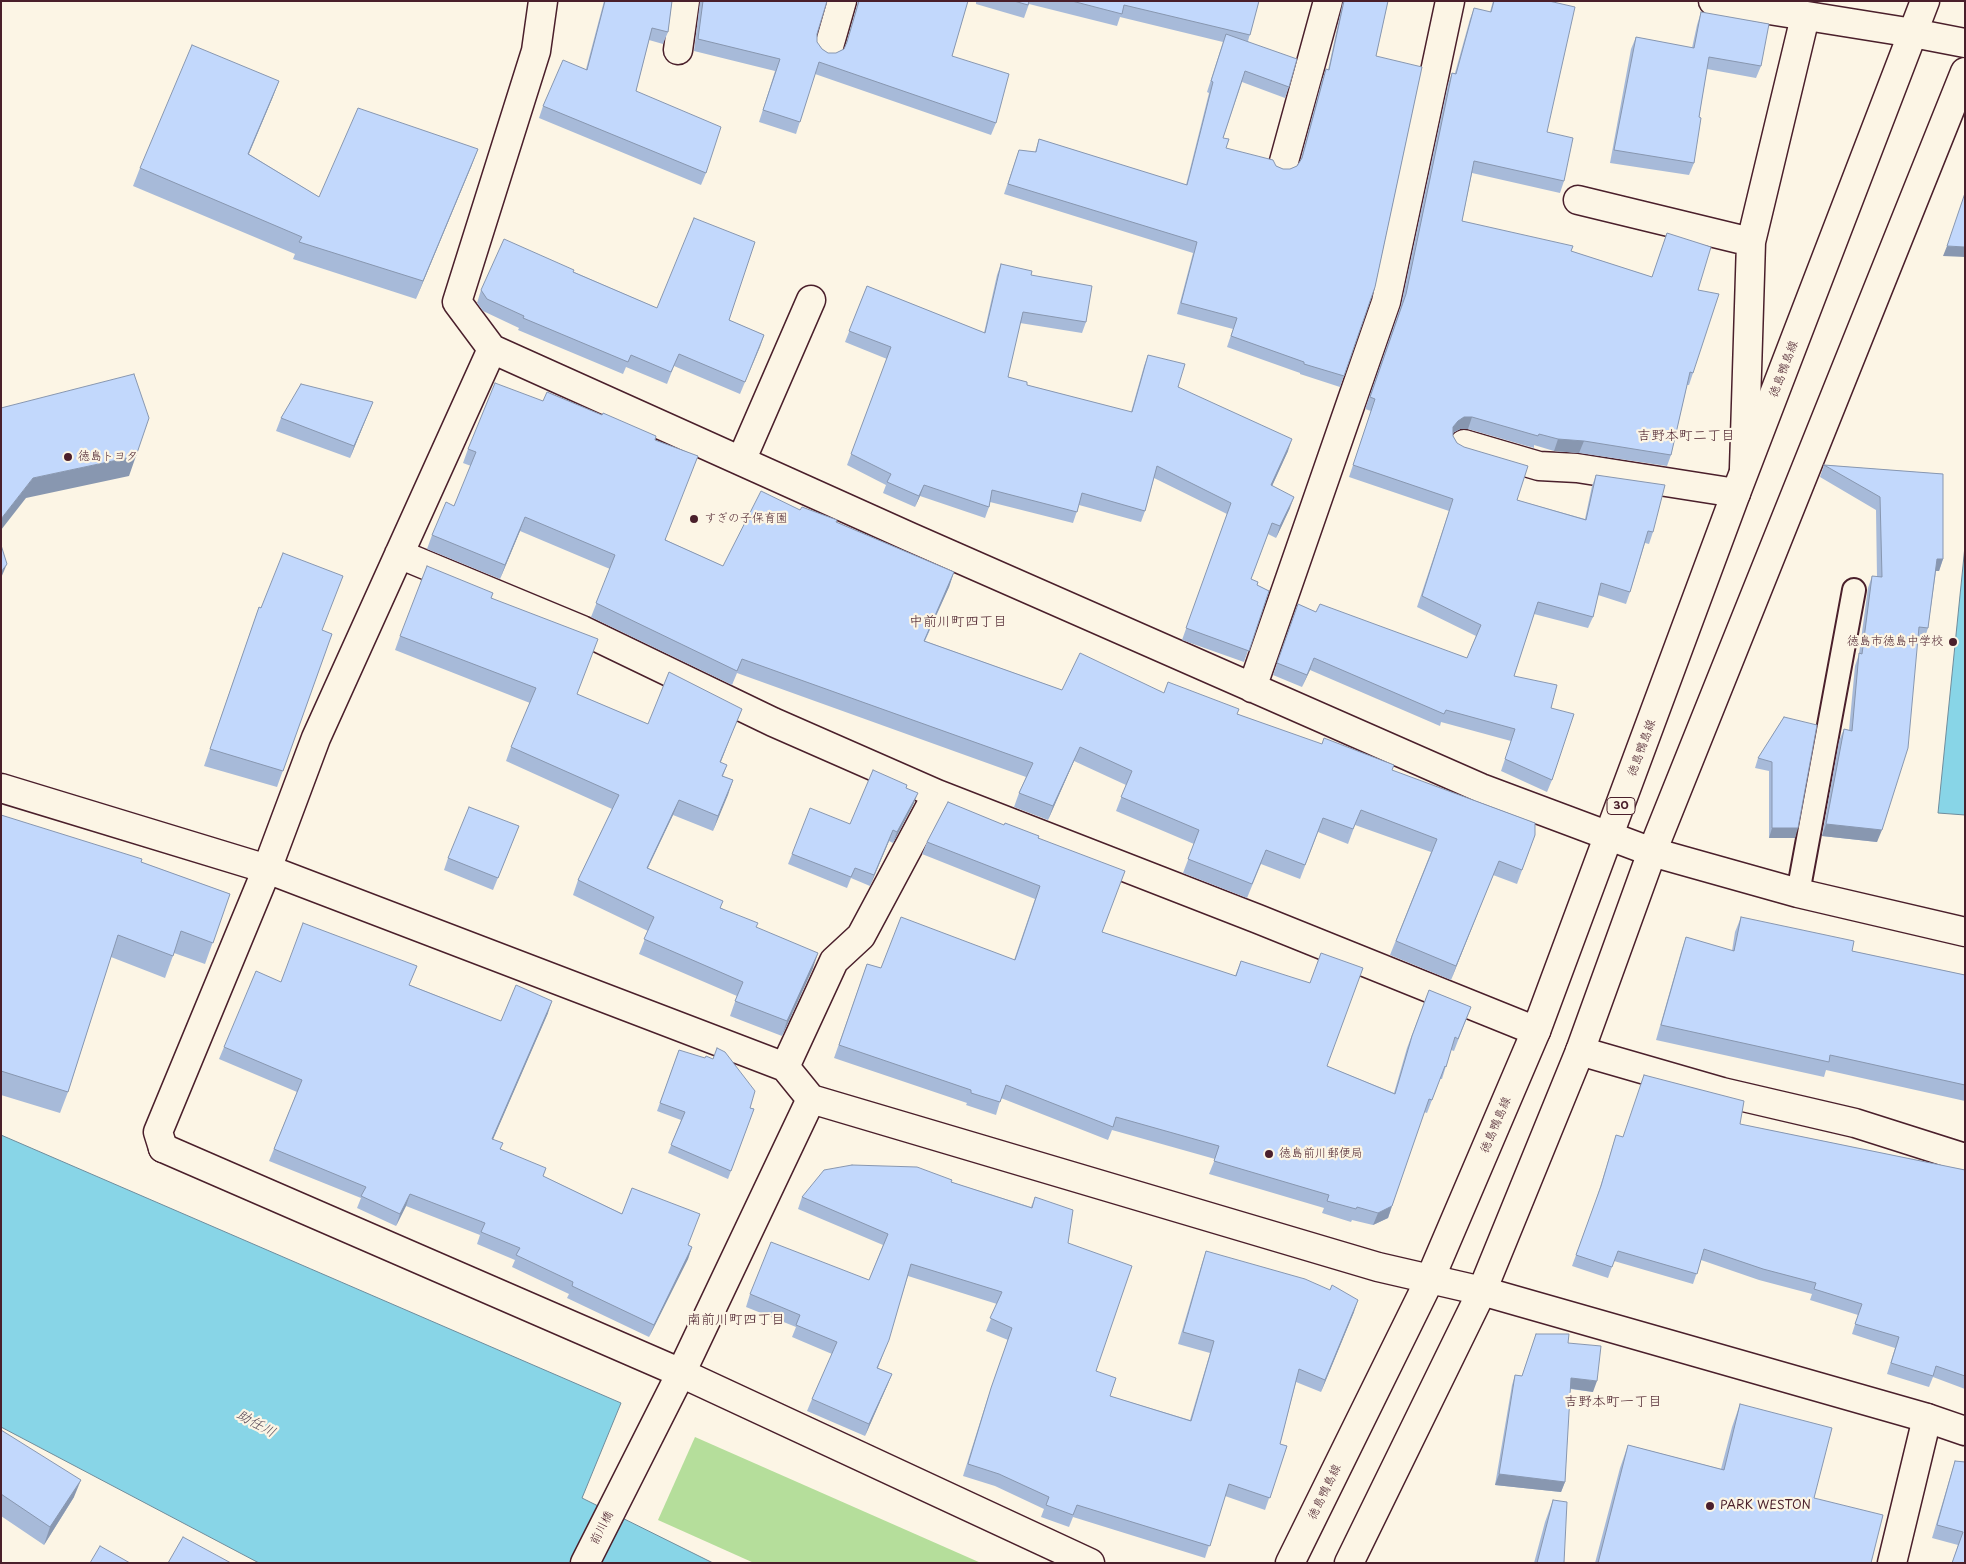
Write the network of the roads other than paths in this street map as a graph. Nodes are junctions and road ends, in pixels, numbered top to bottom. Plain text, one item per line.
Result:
1 (543, 1) edge
2 (685, 1) edge
3 (842, 1) edge
4 (1328, 1) edge
5 (1450, 1) edge
6 (1713, 1) edge
7 (1925, 1) edge
8 (1752, 4) edge
9 (1805, 17) junction
10 (1913, 33) junction
11 (1965, 43) edge
12 (678, 50) dead end
13 (828, 50) edge
14 (1965, 72) edge
15 (1284, 165) dead end
16 (1578, 200) dead end
17 (1751, 242) junction
18 (810, 300) dead end
19 (492, 349) junction
20 (1464, 444) dead end
21 (741, 461) junction
22 (1740, 484) junction
23 (398, 554) junction
24 (1854, 590) dead end
25 (1252, 688) junction
26 (1, 788) edge
27 (937, 794) junction
28 (1610, 836) junction
29 (1652, 852) junction
30 (267, 869) junction
31 (1798, 893) junction
32 (1965, 932) edge
33 (1536, 1031) junction
34 (1580, 1051) junction
35 (785, 1067) junction
36 (811, 1099) junction
37 (1965, 1158) edge
38 (1430, 1279) junction
39 (1482, 1291) junction
40 (681, 1374) junction
41 (1927, 1418) junction
42 (1965, 1431) edge
43 (585, 1563) edge
44 (1090, 1563) edge
45 (1290, 1563) edge
46 (1349, 1563) edge
47 (1892, 1563) edge

1 - 19 street
2 - 12 street
3 - 13 street
4 - 15 street
5 - 25 street
6 - 8 street
7 - 10 street, 徳島鴨島線 / 30
8 - 9 street
9 - 10 street
9 - 17 street
10 - 11 street
10 - 22 street, 徳島鴨島線 / 30
14 - 29 street
16 - 17 street
17 - 22 street
18 - 21 street
19 - 21 street
19 - 23 street
20 - 22 street
21 - 25 street
22 - 28 street, 徳島鴨島線 / 30
23 - 27 street
23 - 30 street
24 - 31 lane
25 - 28 street
26 - 30 street
27 - 33 street
27 - 35 street
28 - 29 street
28 - 33 street, 徳島鴨島線 / 30
29 - 31 street
29 - 34 street
30 - 35 street
30 - 40 street
31 - 32 street
33 - 38 street, 徳島鴨島線 / 30
34 - 37 street
34 - 39 street
35 - 36 street
36 - 38 street
36 - 40 street, 前川橋
38 - 39 street
38 - 45 street, 徳島鴨島線 / 30
39 - 41 street
39 - 46 street
40 - 43 street, 前川橋
40 - 44 street
41 - 42 street
41 - 47 street

